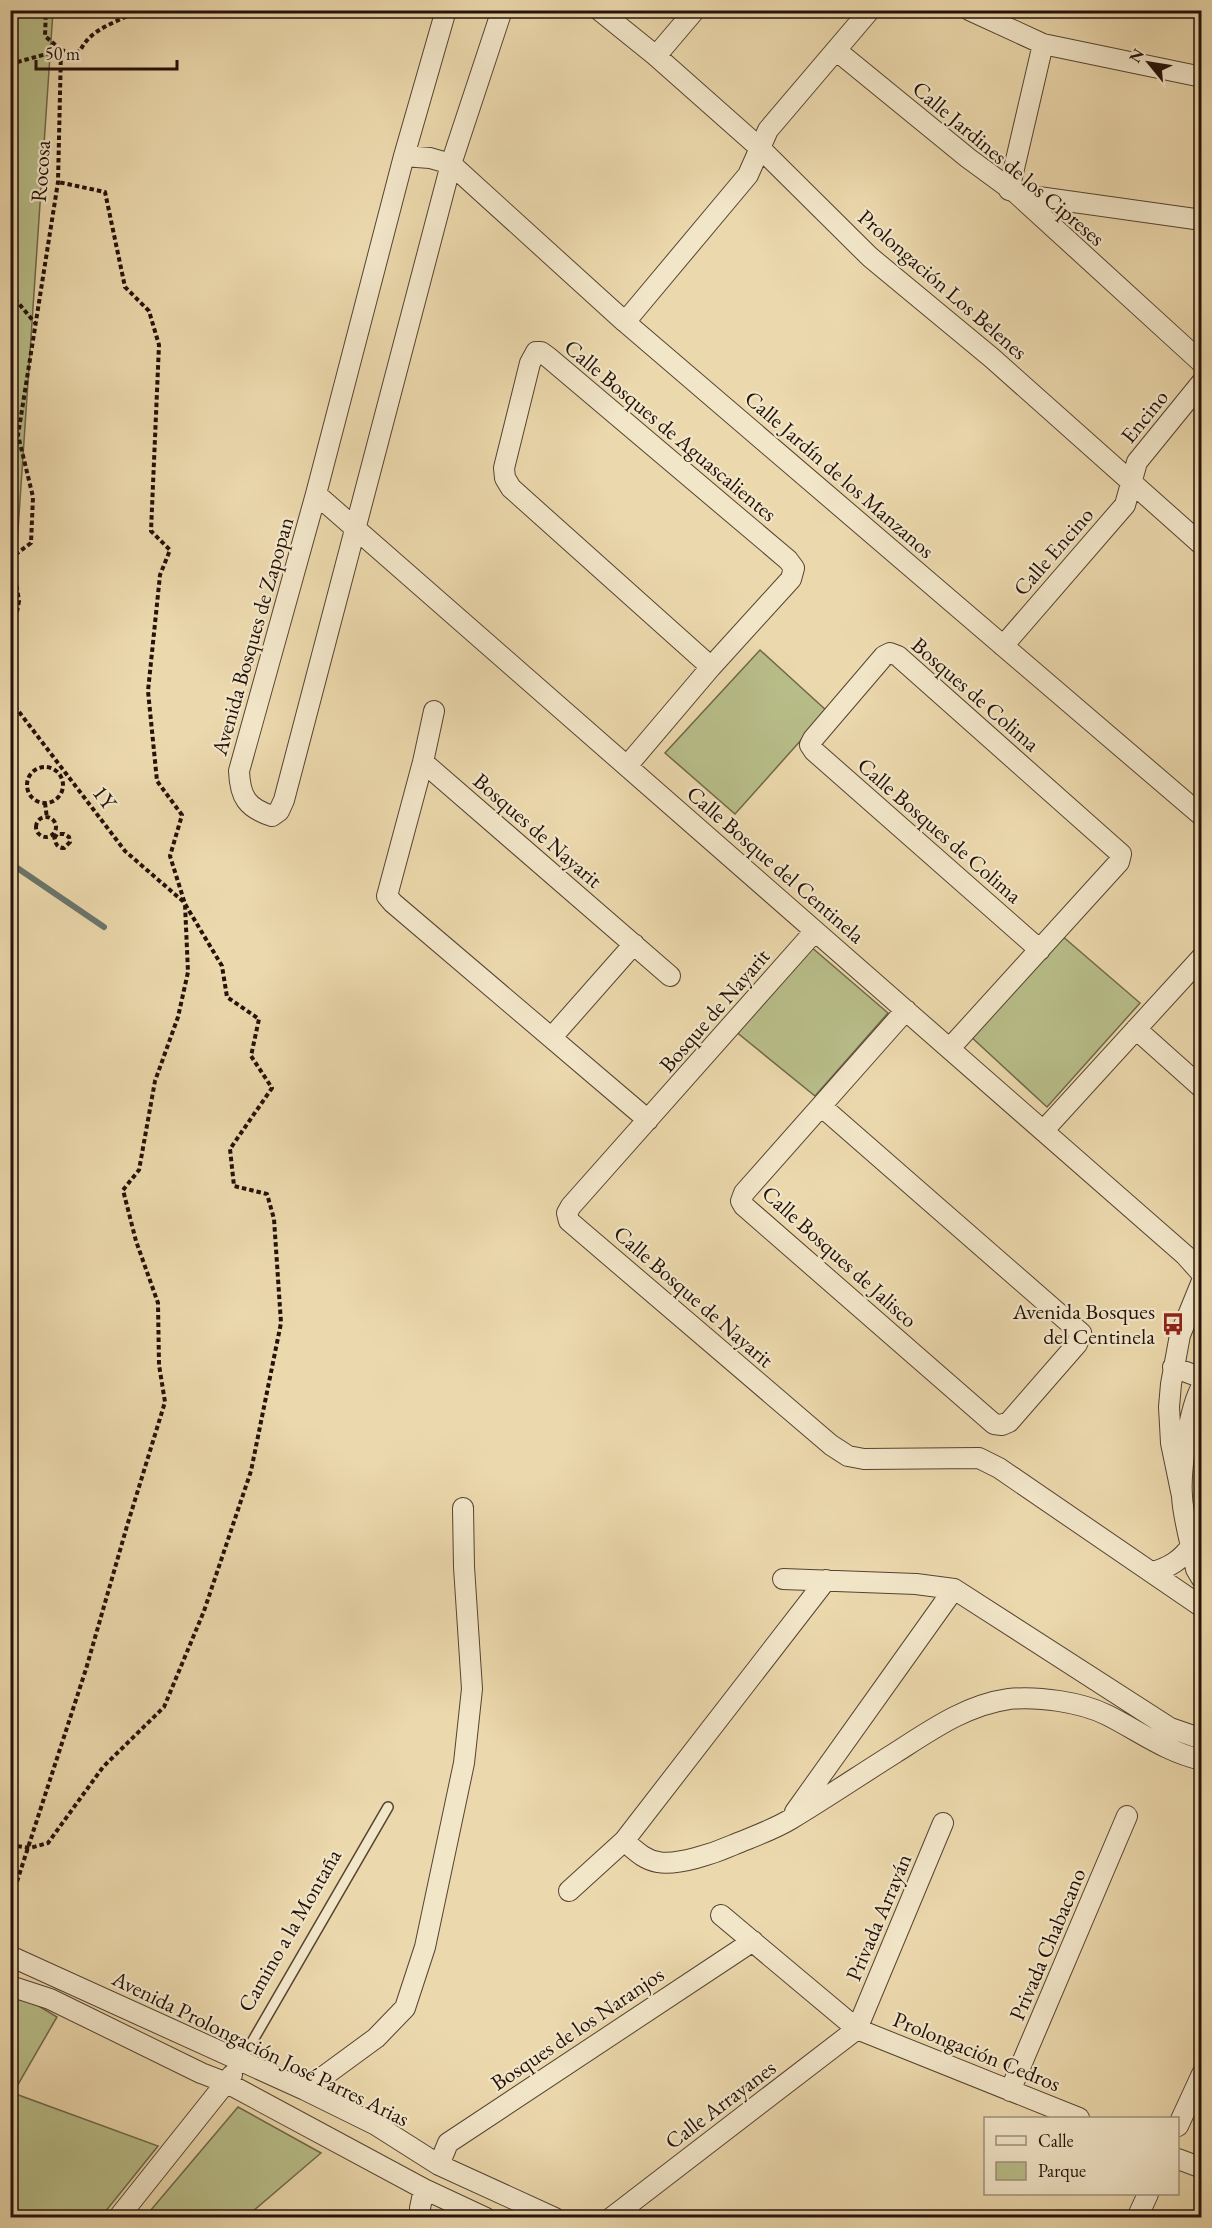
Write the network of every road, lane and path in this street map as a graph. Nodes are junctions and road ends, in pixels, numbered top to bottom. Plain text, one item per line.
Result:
1 (46, 10) edge
2 (133, 10) edge
3 (446, 10) edge
4 (502, 10) edge
5 (599, 10) edge
6 (694, 10) edge
7 (870, 10) edge
8 (969, 10) edge
9 (1043, 44) junction
10 (61, 50) junction
11 (837, 51) junction
12 (656, 56) junction
13 (10, 64) edge
14 (1202, 77) edge
15 (760, 149) junction
16 (404, 156) junction
17 (450, 164) junction
18 (58, 182) junction
19 (1013, 192) junction
20 (1202, 220) edge
21 (10, 294) edge
22 (625, 322) junction
23 (35, 324) junction
24 (1202, 363) edge
25 (1202, 382) edge
26 (1131, 483) junction
27 (316, 494) junction
28 (356, 529) junction
29 (1202, 545) edge
30 (1003, 646) junction
31 (10, 650) edge
32 (711, 667) junction
33 (10, 700) edge
34 (434, 711) dead end
35 (810, 745) joint
36 (423, 762) junction
37 (61, 766) junction
38 (627, 766) junction
39 (57, 773) junction
40 (45, 803) junction
41 (1202, 816) edge
42 (47, 818) junction
43 (54, 837) junction
44 (185, 904) junction
45 (815, 931) junction
46 (634, 944) junction
47 (1040, 950) junction
48 (1202, 957) edge
49 (670, 976) dead end
50 (906, 1010) junction
51 (1136, 1029) junction
52 (552, 1037) junction
53 (950, 1048) junction
54 (1202, 1088) edge
55 (821, 1106) junction
56 (648, 1120) junction
57 (1044, 1130) junction
58 (1202, 1274) edge
59 (1202, 1281) edge
60 (1173, 1367) junction
61 (1202, 1378) edge
62 (1202, 1386) edge
63 (1182, 1496) junction
64 (463, 1508) dead end
65 (1191, 1546) junction
66 (1153, 1572) junction
67 (783, 1579) dead end
68 (1202, 1579) edge
69 (826, 1580) junction
70 (954, 1589) junction
71 (1202, 1607) edge
72 (1098, 1683) junction
73 (1083, 1706) junction
74 (1202, 1739) edge
75 (1202, 1760) edge
76 (388, 1807) dead end
77 (1127, 1816) dead end
78 (788, 1821) junction
79 (943, 1823) dead end
80 (624, 1840) junction
81 (10, 1845) edge
82 (30, 1848) junction
83 (569, 1891) dead end
84 (10, 1903) edge
85 (721, 1915) dead end
86 (753, 1941) junction
87 (10, 1956) edge
88 (10, 1986) edge
89 (857, 2029) junction
90 (241, 2061) junction
91 (1202, 2074) edge
92 (227, 2083) junction
93 (304, 2090) junction
94 (1010, 2091) junction
95 (1076, 2117) edge
96 (1179, 2124) edge
97 (1179, 2158) edge
98 (439, 2165) junction
99 (1202, 2168) edge
100 (424, 2189) junction
101 (1147, 2195) edge
102 (118, 2217) edge
103 (421, 2217) edge
104 (486, 2217) edge
105 (555, 2217) edge
106 (611, 2217) edge
107 (1137, 2217) edge

1 - 10 path
2 - 10 path
3 - 16 street, Avenida Bosques de Zapopan
4 - 17 street, Avenida Bosques de Zapopan
5 - 12 street, Prolongación Los Belenes
6 - 12 street
7 - 11 street
8 - 9 street
9 - 14 street
9 - 19 street
10 - 13 path
10 - 18 path, Rocosa
11 - 15 street
11 - 19 street, Calle Jardines de los Cipreses
12 - 15 street, Prolongación Los Belenes
15 - 22 street
15 - 26 street, Prolongación Los Belenes
16 - 17 street
16 - 27 street, Avenida Bosques de Zapopan
17 - 22 street, Calle Jardín de los Manzanos
17 - 28 street, Avenida Bosques de Zapopan
18 - 23 path, Rocosa
18 - 44 path
19 - 20 street
19 - 24 street, Calle Jardines de los Cipreses
21 - 23 path
22 - 30 street, Calle Jardín de los Manzanos
23 - 31 path, Rocosa
25 - 26 street, Encino
26 - 29 street, Prolongación Los Belenes
26 - 30 street, Calle Encino
27 - 28 street, Calle Bosque del Centinela
27 - 28 street, Avenida Bosques de Zapopan
28 - 38 street, Calle Bosque del Centinela
30 - 41 street, Calle Jardín de los Manzanos
32 - 32 street, Calle Bosques de Aguascalientes
32 - 38 street, Calle Bosques de Aguascalientes
33 - 37 path, 1Y
34 - 36 street
35 - 47 street, Calle Bosques de Colima
35 - 47 street, Bosques de Colima
36 - 46 street, Bosques de Nayarit
36 - 52 street
37 - 39 path
37 - 44 path, 1Y
38 - 45 street, Calle Bosque del Centinela
39 - 40 path
39 - 40 path
40 - 42 path
42 - 43 path
42 - 43 path
43 - 43 path
44 - 82 path
44 - 82 path
45 - 50 street, Calle Bosque del Centinela
45 - 56 street, Bosque de Nayarit
46 - 49 street, Bosques de Nayarit
46 - 52 street
47 - 53 street
48 - 51 street
50 - 53 street, Calle Bosque del Centinela
50 - 55 street, Calle Bosques de Jalisco
51 - 54 street
51 - 57 street
52 - 56 street
53 - 57 street, Calle Bosque del Centinela
55 - 55 street, Calle Bosques de Jalisco
56 - 66 street, Calle Bosque de Nayarit
57 - 58 street, Calle Bosque del Centinela
59 - 60 street
60 - 61 street
60 - 63 street
62 - 63 street
63 - 65 street
64 - 93 street
65 - 66 street
65 - 68 street
66 - 71 street, Calle Bosque de Nayarit
67 - 69 street
69 - 70 street
69 - 80 street
70 - 72 street
70 - 78 street
72 - 73 street
72 - 74 street
73 - 75 street
73 - 78 street
76 - 90 lane, Camino a la Montaña
77 - 94 street, Privada Chabacano
78 - 80 street
79 - 89 street, Privada Arrayán
80 - 83 street
81 - 82 path
82 - 84 path
85 - 86 street, Prolongación Cedros
86 - 89 street, Prolongación Cedros
86 - 98 street, Bosques de los Naranjos
87 - 90 street, Avenida Prolongación José Parres Arias
88 - 92 street, Avenida Prolongación José Parres Arias
89 - 94 street, Prolongación Cedros
89 - 106 street, Calle Arrayanes
90 - 92 street, Camino a la Montaña
90 - 93 street, Avenida Prolongación José Parres Arias
91 - 96 street
92 - 100 street, Avenida Prolongación José Parres Arias
92 - 102 street, Camino a la Montaña
93 - 98 street, Avenida Prolongación José Parres Arias
94 - 95 street, Prolongación Cedros
97 - 99 street
98 - 105 street, Avenida Prolongación José Parres Arias
100 - 103 street
100 - 104 street, Avenida Prolongación José Parres Arias
101 - 107 street

